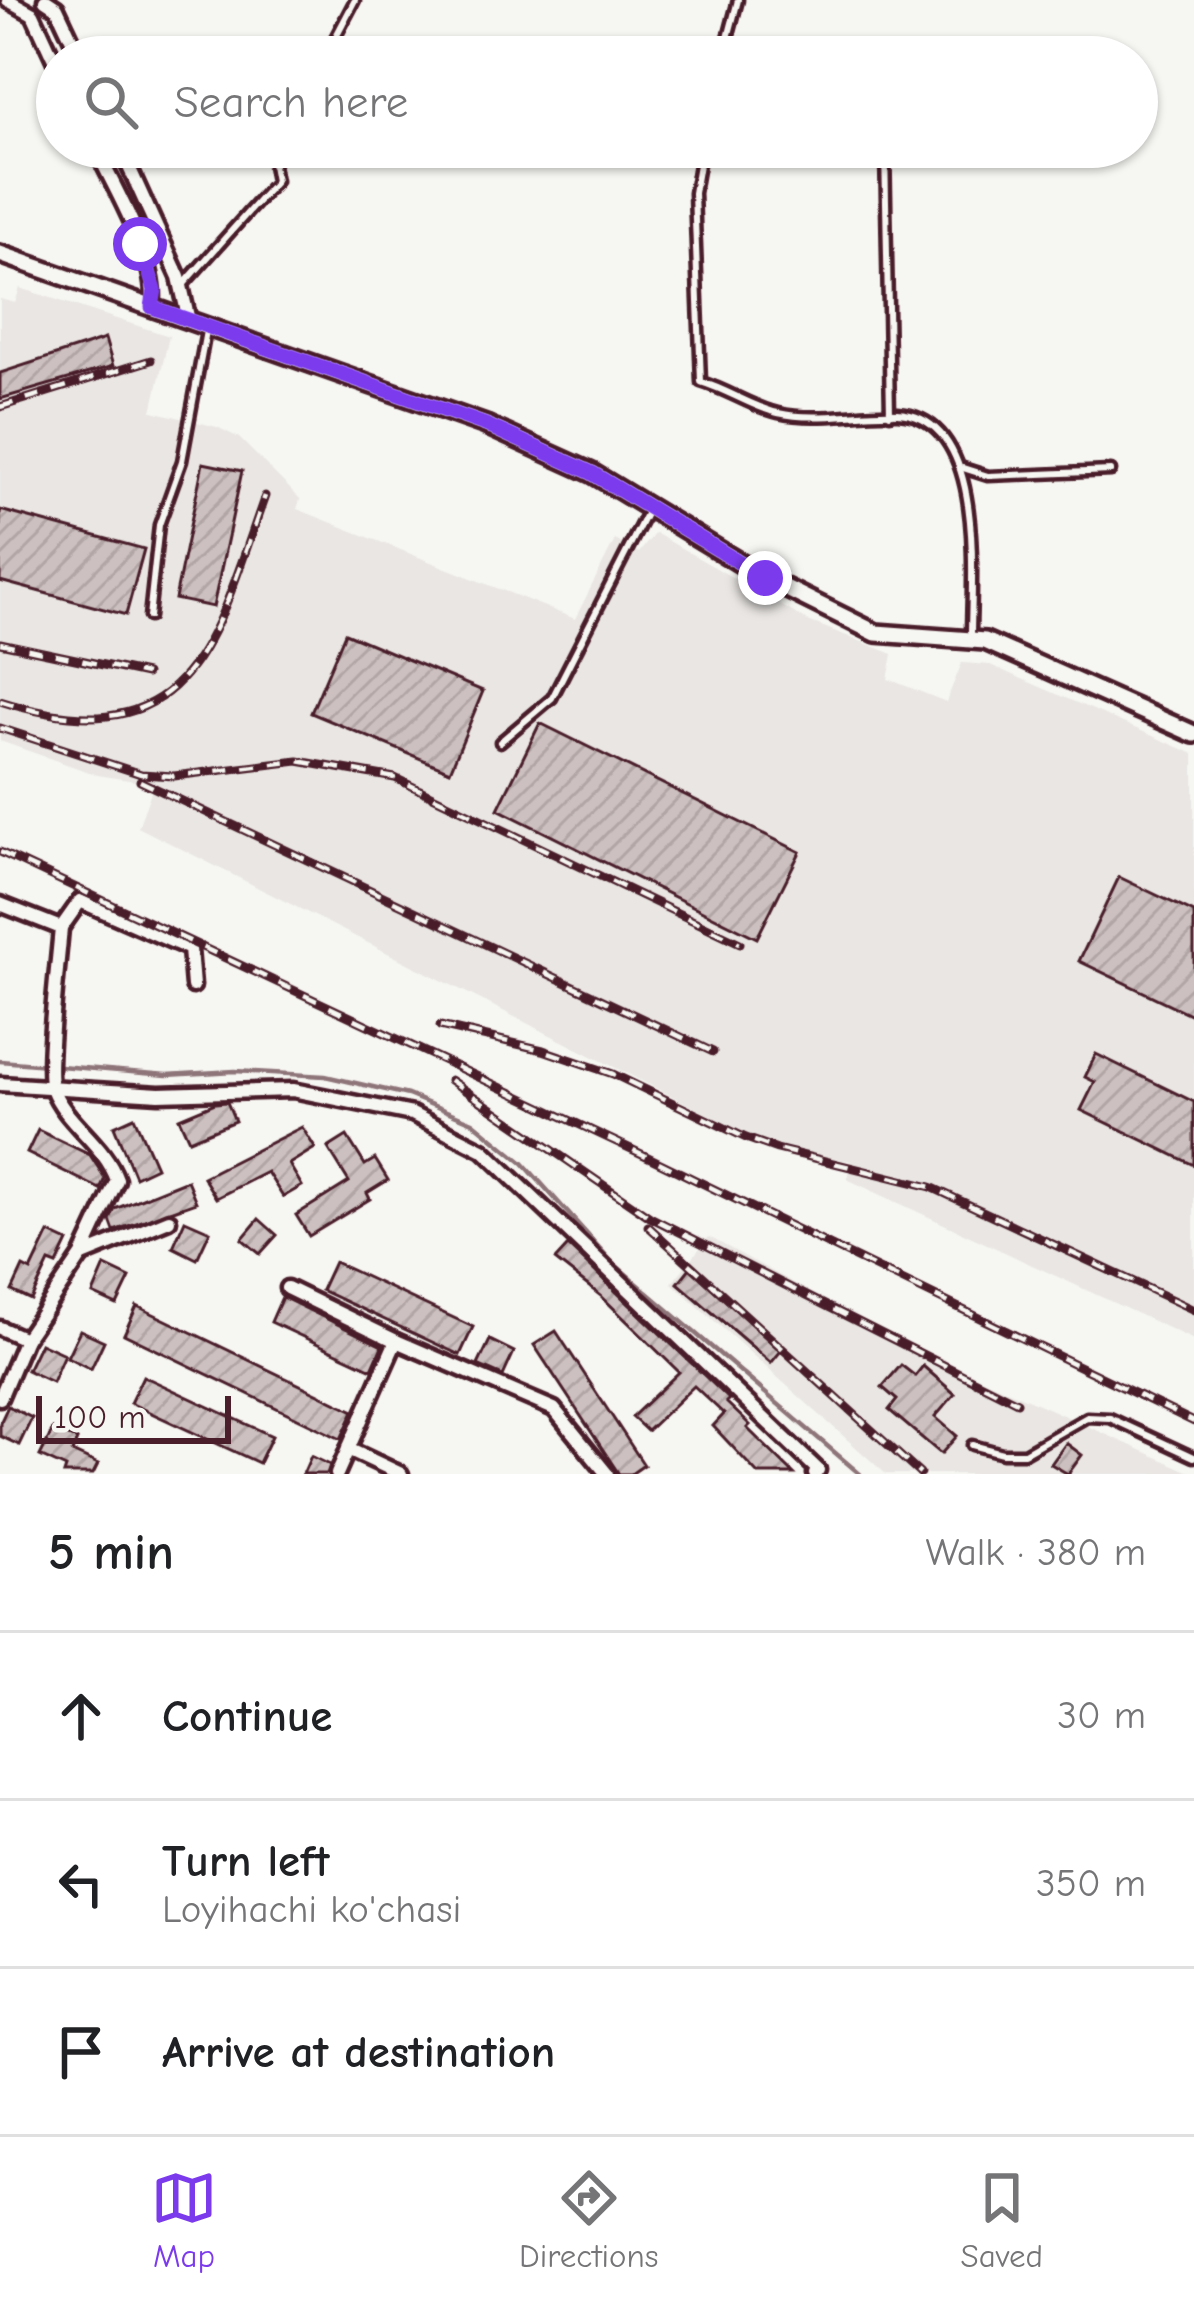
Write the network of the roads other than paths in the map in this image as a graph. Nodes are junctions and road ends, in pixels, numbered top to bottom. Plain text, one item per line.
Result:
1 (8, 0) edge
2 (45, 0) edge
3 (355, 0) edge
4 (738, 0) edge
5 (43, 36) edge
6 (71, 36) edge
7 (336, 36) edge
8 (729, 36) edge
9 (104, 168) edge
10 (129, 168) edge
11 (274, 168) edge
12 (698, 168) edge
13 (885, 168) edge
14 (0, 254) edge
15 (181, 286) junction
16 (152, 307) junction
17 (189, 321) junction
18 (206, 327) junction
19 (890, 414) junction
20 (963, 467) junction
21 (1111, 471) dead end
22 (648, 509) junction
23 (149, 617) dead end
24 (971, 640) junction
25 (1194, 734) edge
26 (500, 742) dead end
27 (0, 904) edge
28 (61, 928) junction
29 (193, 986) dead end
30 (51, 1080) junction
31 (0, 1084) edge
32 (169, 1220) dead end
33 (82, 1255) junction
34 (286, 1288) dead end
35 (0, 1328) edge
36 (26, 1340) junction
37 (396, 1341) junction
38 (0, 1399) edge
39 (972, 1445) dead end
40 (348, 1449) junction
41 (1194, 1457) edge
42 (338, 1474) edge
43 (401, 1474) edge
44 (607, 1474) edge
45 (814, 1474) edge

1 - 5 street
2 - 6 street
3 - 7 lane
4 - 8 lane
9 - 16 street
10 - 15 street
11 - 15 lane
12 - 19 lane
13 - 19 lane
14 - 16 street
15 - 17 street
16 - 17 street
17 - 18 street
18 - 22 street
18 - 23 lane
19 - 20 lane
20 - 21 lane
20 - 24 lane
22 - 24 street
22 - 26 lane
24 - 25 street
27 - 28 street
28 - 29 street
28 - 30 street
30 - 31 street
30 - 33 street
30 - 45 street
32 - 33 street
33 - 36 street
34 - 37 street
35 - 36 street
36 - 38 street
37 - 40 street
37 - 44 street
39 - 41 lane
40 - 42 street
40 - 43 street

